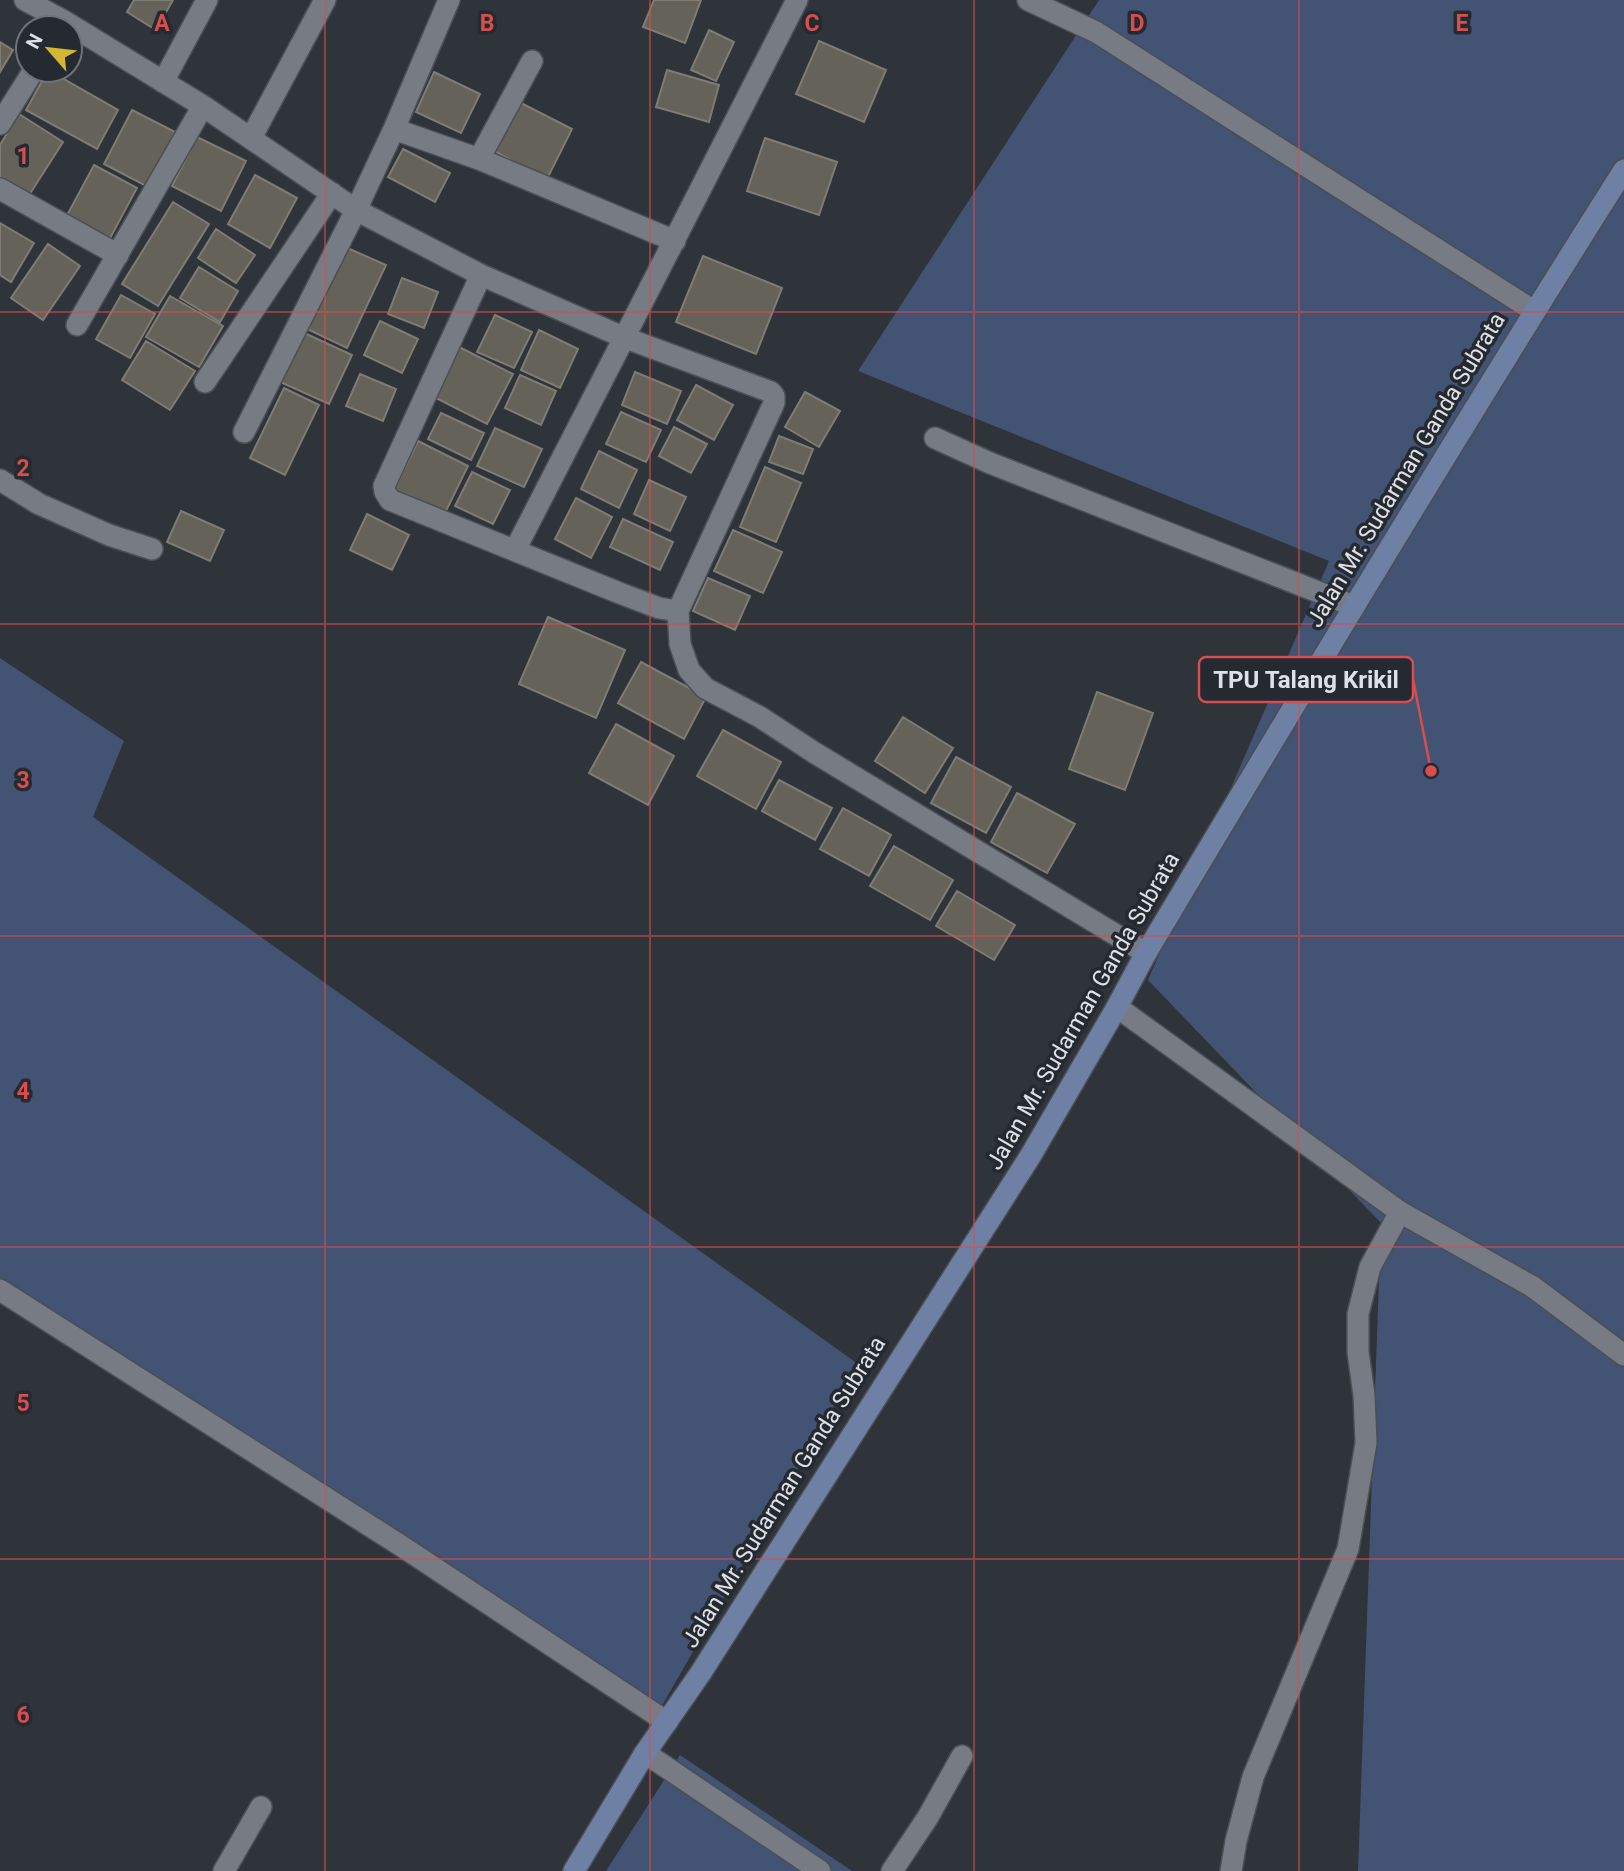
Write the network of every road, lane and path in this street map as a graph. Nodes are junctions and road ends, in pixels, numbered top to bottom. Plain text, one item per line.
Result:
1 (25, 0) edge
2 (207, 0) edge
3 (325, 0) edge
4 (449, 0) edge
5 (797, 0) edge
6 (1028, 0) edge
7 (47, 14) edge
8 (84, 37) edge
9 (532, 61) dead end
10 (163, 82) junction
11 (25, 84) edge
12 (203, 106) junction
13 (0, 124) edge
14 (394, 129) junction
15 (251, 138) junction
16 (479, 159) junction
17 (1624, 170) edge
18 (0, 189) edge
19 (331, 193) junction
20 (356, 210) junction
21 (675, 241) junction
22 (118, 255) junction
23 (481, 275) junction
24 (1534, 311) junction
25 (77, 325) dead end
26 (623, 337) junction
27 (205, 382) dead end
28 (244, 432) dead end
29 (935, 438) dead end
30 (0, 480) edge
31 (152, 549) dead end
32 (515, 550) junction
33 (1353, 606) junction
34 (678, 611) junction
35 (1146, 953) junction
36 (1117, 1007) junction
37 (1400, 1212) junction
38 (0, 1290) edge
39 (1624, 1355) edge
40 (667, 1722) junction
41 (645, 1753) junction
42 (962, 1756) dead end
43 (261, 1807) dead end
44 (224, 1871) edge
45 (574, 1871) edge
46 (820, 1871) edge
47 (892, 1871) edge
48 (1231, 1871) edge

1 - 7 street
2 - 10 street
3 - 15 street
4 - 14 street
5 - 21 street
6 - 24 street
8 - 10 street
9 - 16 street
10 - 12 street
11 - 13 street
12 - 15 street
12 - 22 street
14 - 16 street
14 - 20 street
15 - 19 street
16 - 21 street
17 - 24 street, Jalan Mr. Sudarman Ganda Subrata
18 - 22 street
19 - 20 street
19 - 27 street
20 - 23 street
20 - 28 street
21 - 26 street
22 - 25 street
23 - 26 street
23 - 32 street
24 - 33 street, Jalan Mr. Sudarman Ganda Subrata
26 - 32 street
26 - 34 street
29 - 33 street
30 - 31 street
32 - 34 street
33 - 35 street, Jalan Mr. Sudarman Ganda Subrata
34 - 35 street
35 - 36 street, Jalan Mr. Sudarman Ganda Subrata
36 - 37 street
36 - 40 street, Jalan Mr. Sudarman Ganda Subrata
37 - 39 street
37 - 48 street
38 - 40 street
40 - 41 street, Jalan Mr. Sudarman Ganda Subrata
41 - 45 street, Jalan Mr. Sudarman Ganda Subrata
41 - 46 street
42 - 47 street
43 - 44 street

